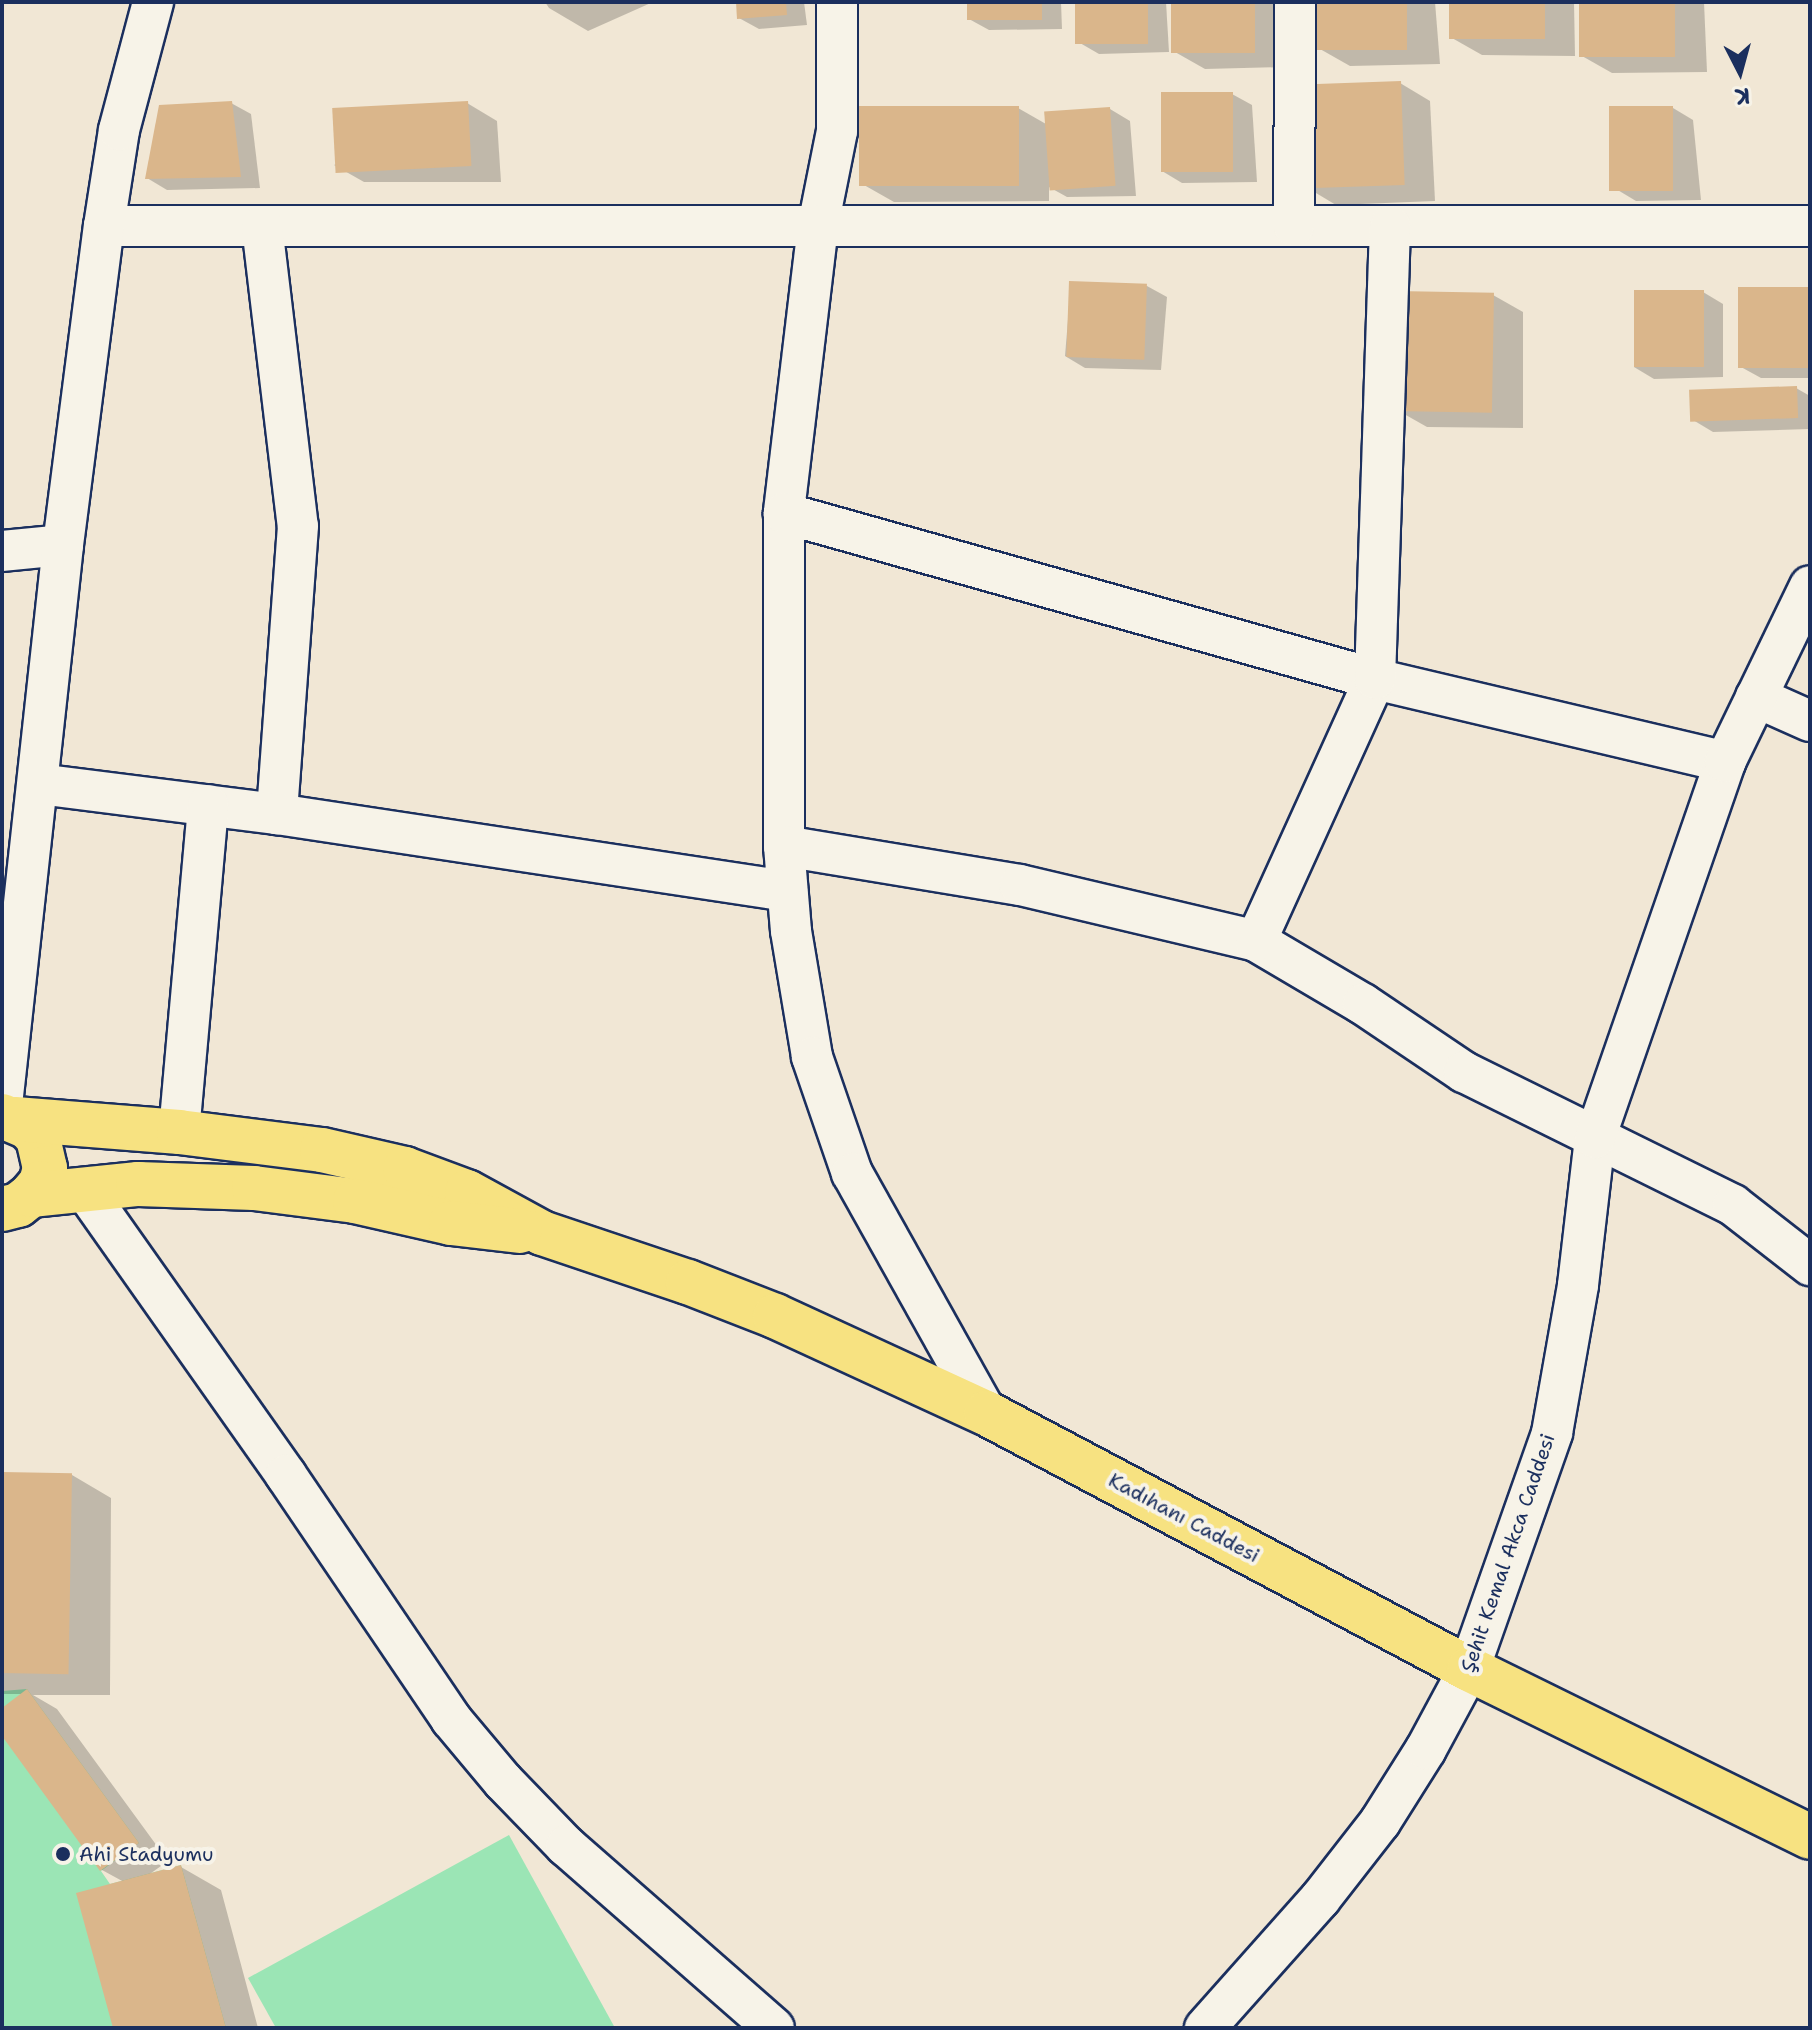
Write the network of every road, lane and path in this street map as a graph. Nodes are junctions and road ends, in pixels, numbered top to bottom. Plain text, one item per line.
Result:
1 (153, 2) edge
2 (837, 2) edge
3 (1295, 2) edge
4 (104, 226) junction
5 (262, 226) junction
6 (818, 226) junction
7 (1294, 226) junction
8 (1390, 226) junction
9 (1810, 226) edge
10 (784, 513) junction
11 (63, 545) junction
12 (2, 551) edge
13 (1810, 586) edge
14 (1375, 679) junction
15 (1756, 697) junction
16 (1810, 721) edge
17 (1725, 762) junction
18 (39, 784) junction
19 (208, 805) junction
20 (277, 814) junction
21 (784, 846) junction
22 (787, 891) junction
23 (1256, 941) junction
24 (6, 1113) edge
25 (179, 1132) junction
26 (1595, 1138) junction
27 (85, 1190) junction
28 (16, 1202) edge
29 (542, 1233) junction
30 (1810, 1265) edge
31 (986, 1413) junction
32 (1469, 1669) junction
33 (1810, 1837) edge
34 (774, 2028) edge
35 (1205, 2028) edge

1 - 4 street
2 - 6 street
3 - 7 street
4 - 5 street
4 - 11 street
5 - 6 street
5 - 20 street
6 - 7 street
6 - 10 street
7 - 8 street
8 - 9 street
8 - 14 street
10 - 14 street
10 - 21 street
11 - 12 street
11 - 18 street
13 - 15 street, Şehit Kemal Akca Caddesi
14 - 17 street
14 - 23 street
15 - 16 street
15 - 17 street, Şehit Kemal Akca Caddesi
17 - 26 street, Şehit Kemal Akca Caddesi
18 - 19 street
18 - 24 street
19 - 20 street
19 - 25 street
20 - 22 street
21 - 22 street
21 - 23 street
22 - 31 street
23 - 26 street
24 - 25 main road
24 - 28 main road
25 - 29 main road
26 - 30 street
26 - 32 street, Şehit Kemal Akca Caddesi
27 - 28 main road
27 - 29 main road
27 - 34 street
29 - 31 main road, Kadıhanı Caddesi
31 - 32 main road, Kadıhanı Caddesi
32 - 33 main road, Kadıhanı Caddesi
32 - 35 street, Şehit Kemal Akca Caddesi

